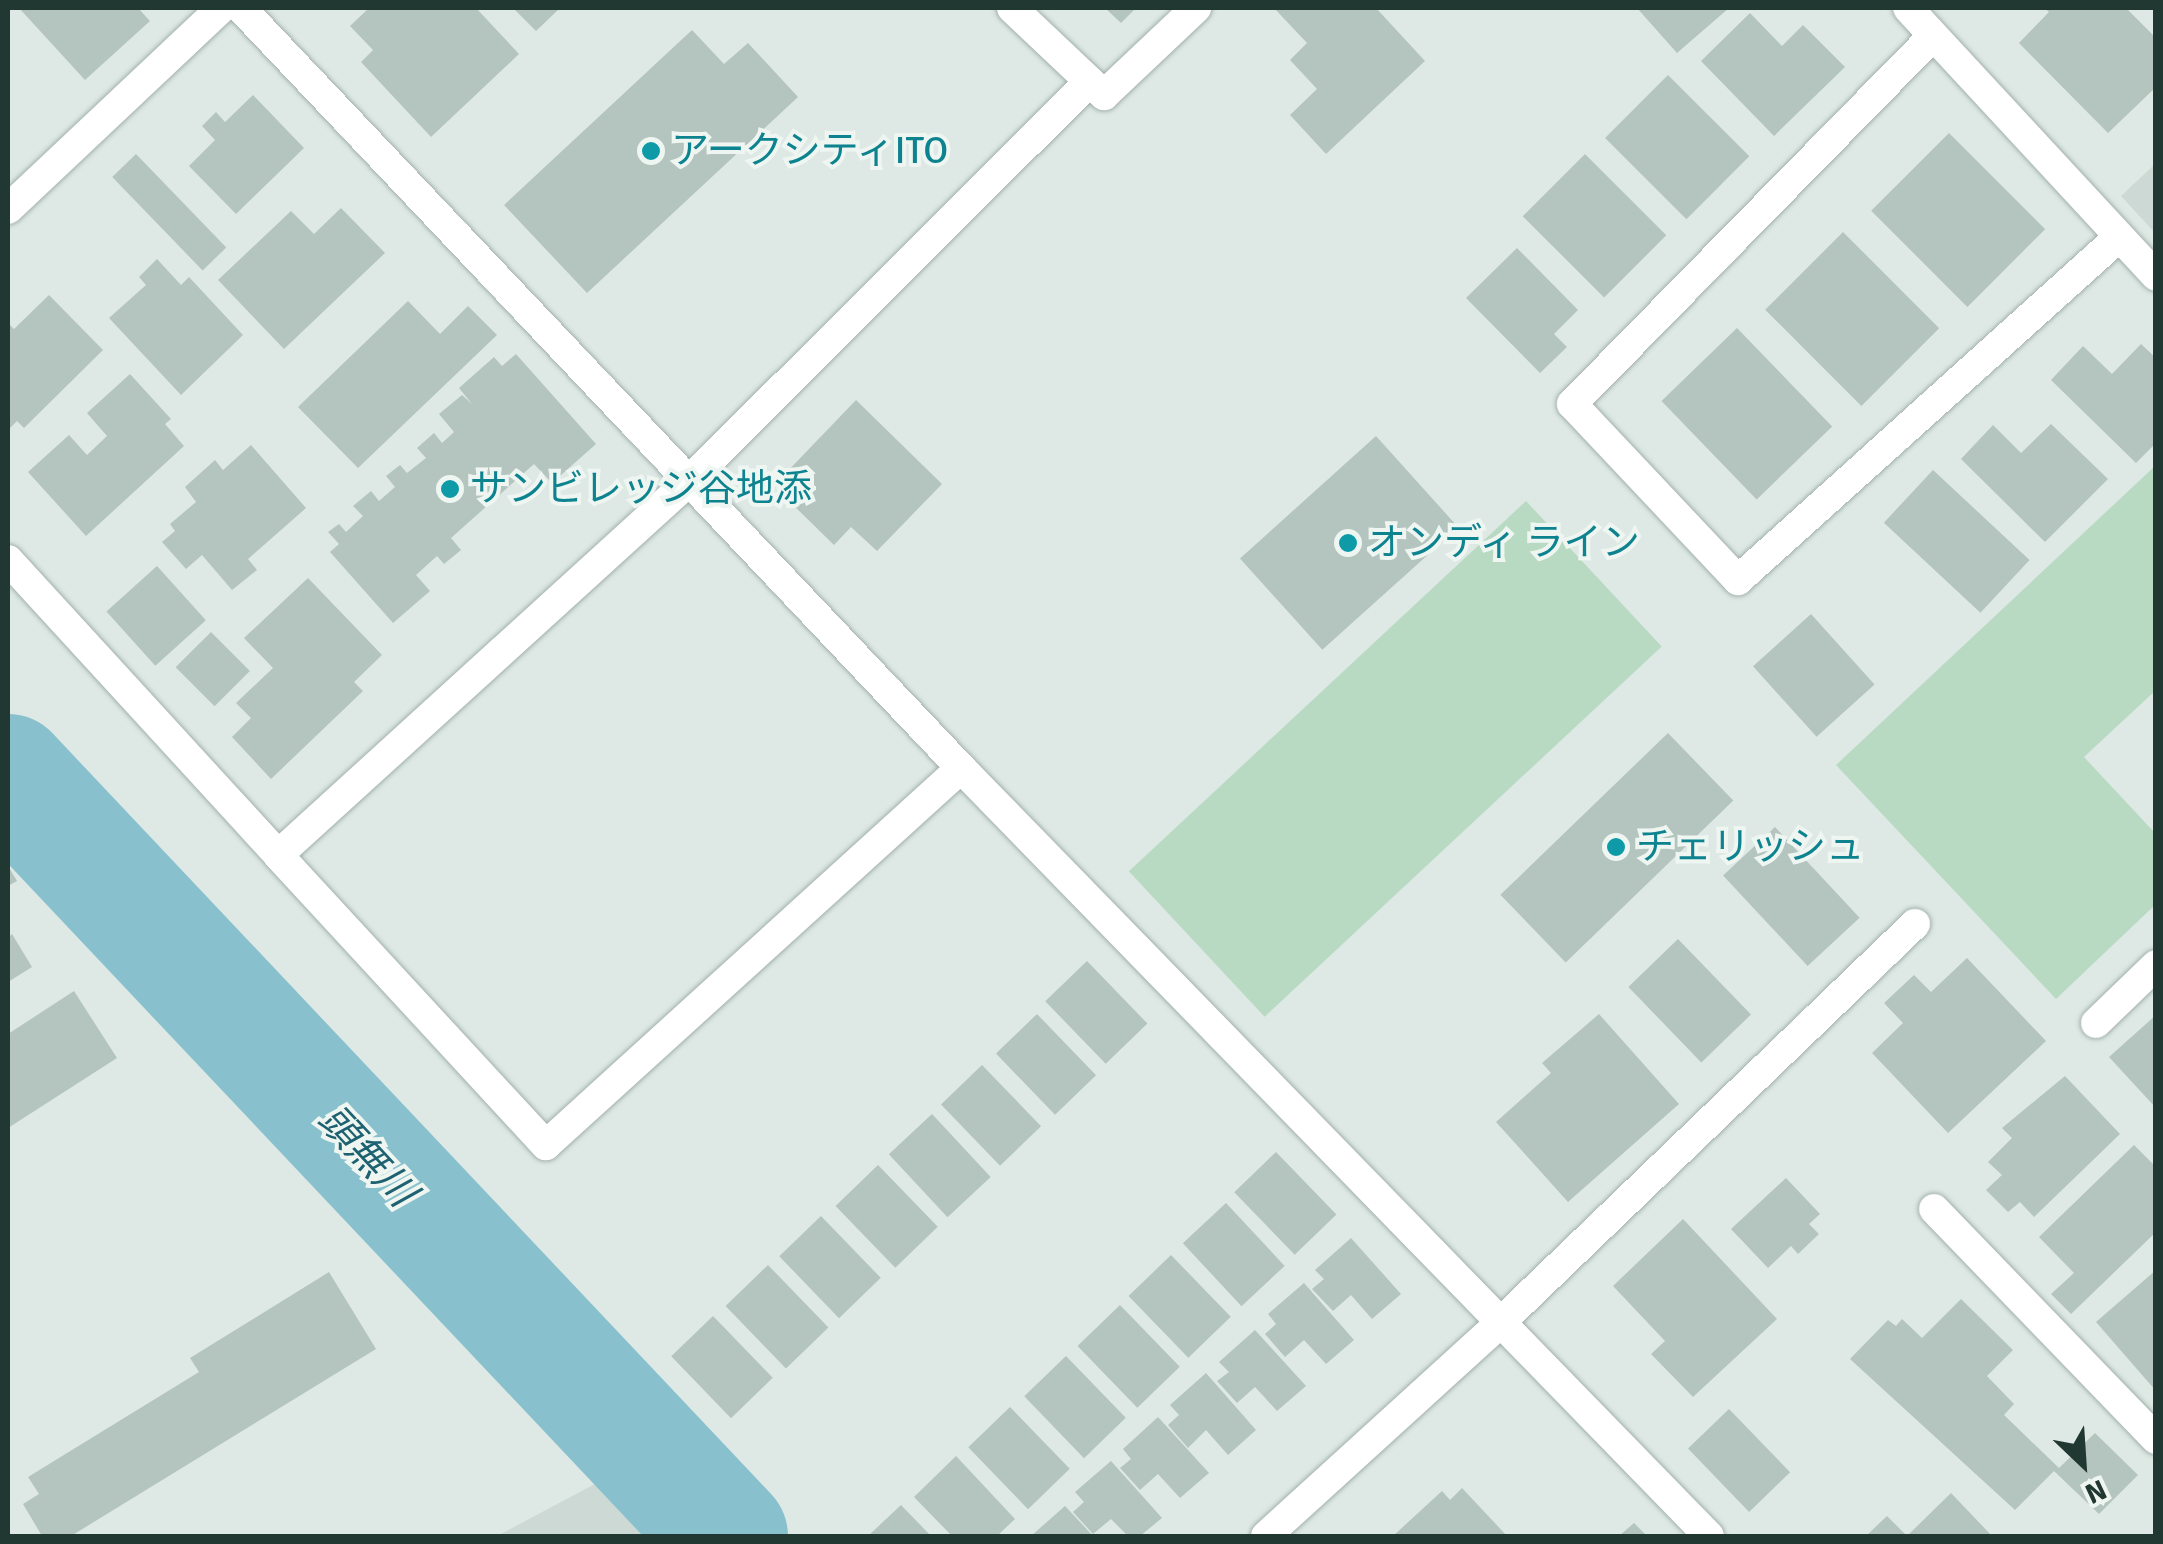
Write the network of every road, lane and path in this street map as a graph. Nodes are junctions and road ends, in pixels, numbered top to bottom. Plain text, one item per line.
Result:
1 (221, 8) edge
2 (241, 8) edge
3 (1012, 8) edge
4 (1196, 8) edge
5 (1908, 8) edge
6 (1932, 37) junction
7 (1090, 81) junction
8 (8, 209) edge
9 (2118, 237) junction
10 (2156, 276) edge
11 (689, 481) junction
12 (8, 560) edge
13 (961, 768) junction
14 (278, 855) junction
15 (1915, 924) dead end
16 (2156, 966) edge
17 (2096, 1023) dead end
18 (1934, 1209) dead end
19 (1502, 1321) junction
20 (2156, 1440) edge
21 (1266, 1536) edge
22 (1710, 1536) edge

1 - 8 street
2 - 11 street
3 - 7 street
4 - 7 street
5 - 6 street
6 - 9 street
6 - 9 street
7 - 11 street
9 - 10 street
11 - 13 street
11 - 14 street
12 - 14 street
13 - 14 street
13 - 19 street
15 - 19 street
16 - 17 street
18 - 20 street
19 - 21 street
19 - 22 street

